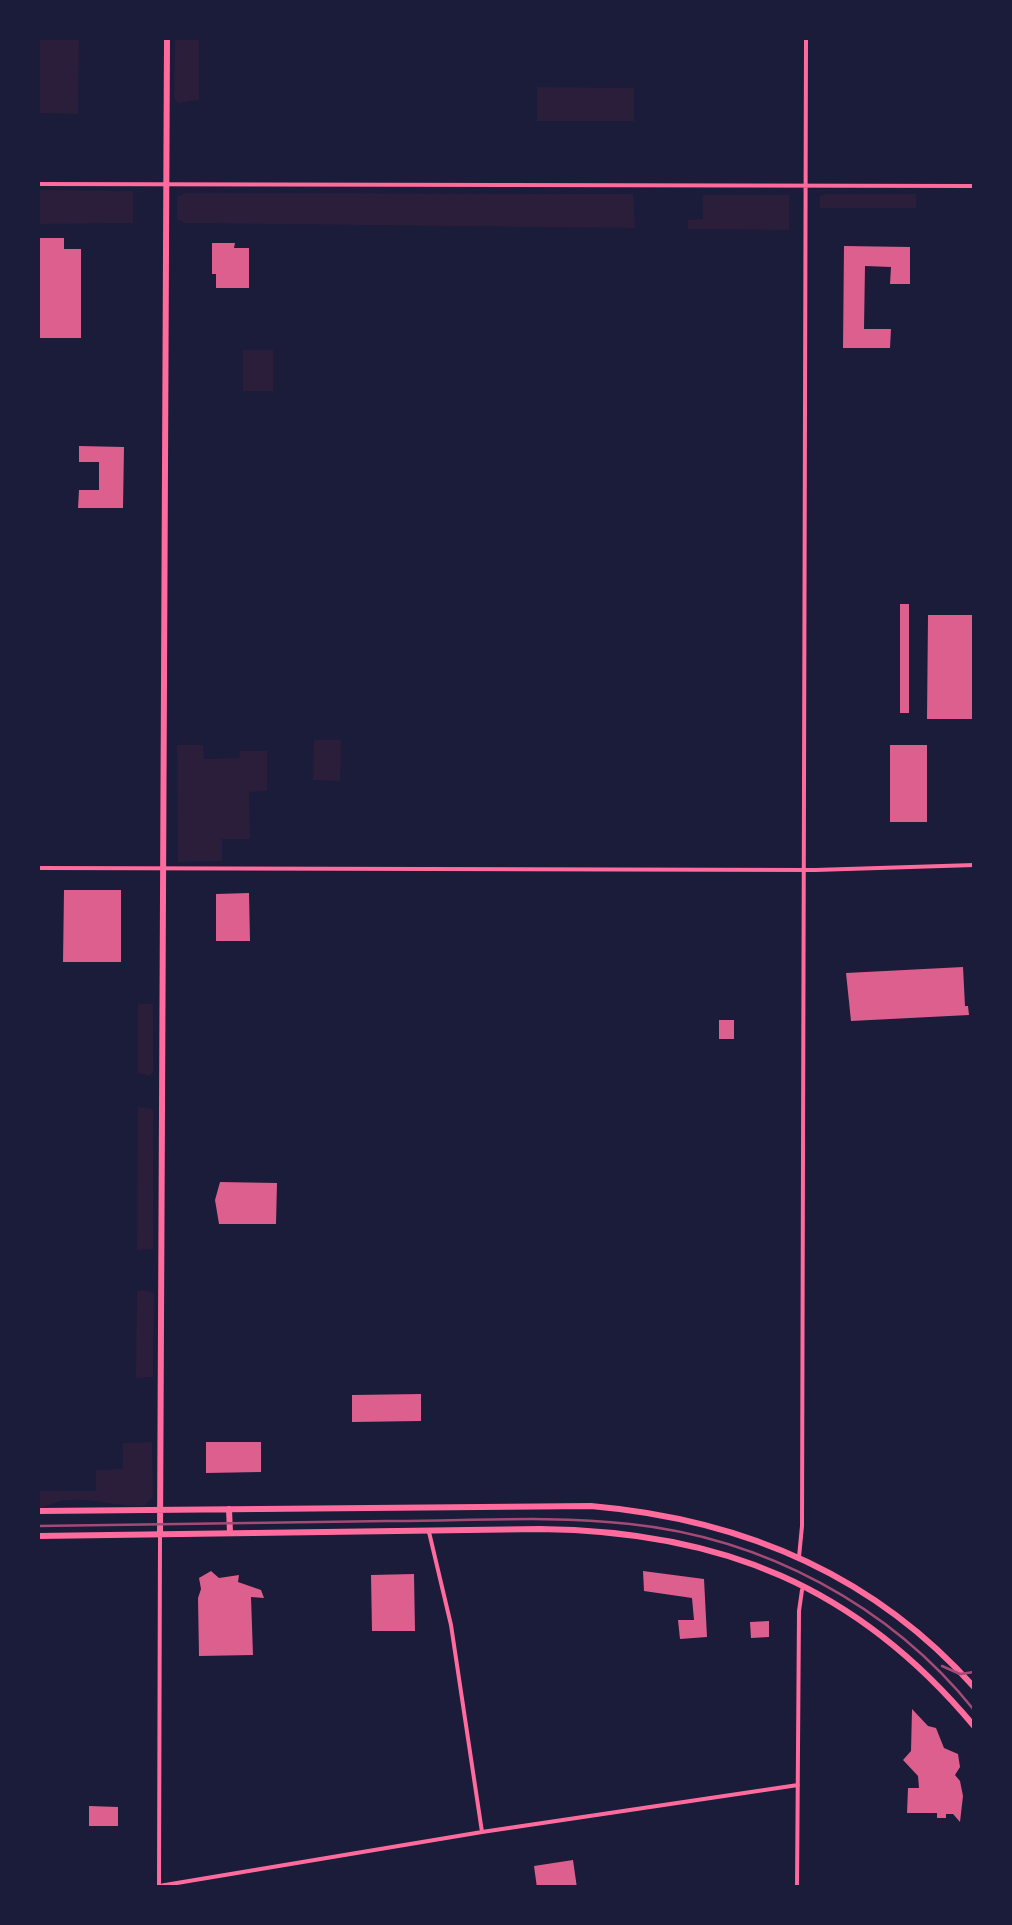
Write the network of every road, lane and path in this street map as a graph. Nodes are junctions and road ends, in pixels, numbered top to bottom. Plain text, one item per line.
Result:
1 (167, 38) edge
2 (806, 38) edge
3 (38, 184) edge
4 (167, 184) junction
5 (806, 186) junction
6 (974, 186) edge
7 (974, 865) edge
8 (38, 868) edge
9 (164, 868) junction
10 (804, 870) junction
11 (229, 1509) junction
12 (160, 1510) junction
13 (38, 1511) edge
14 (428, 1530) junction
15 (230, 1533) junction
16 (160, 1534) junction
17 (38, 1536) edge
18 (799, 1557) junction
19 (803, 1585) junction
20 (974, 1687) edge
21 (974, 1726) edge
22 (798, 1785) junction
23 (482, 1832) junction
24 (159, 1887) edge
25 (797, 1888) edge

1 - 4 main road
2 - 5 street
3 - 4 street
4 - 5 street
4 - 9 main road
5 - 6 street
5 - 10 street
7 - 10 street
8 - 9 street
9 - 10 street
9 - 12 main road
10 - 18 street
11 - 12 main road
11 - 15 main road
11 - 18 main road
12 - 13 main road
12 - 16 main road
14 - 15 main road
14 - 19 main road
14 - 23 street
15 - 16 main road
16 - 17 main road
16 - 24 street
18 - 20 main road
19 - 21 main road
19 - 22 street
22 - 23 street
22 - 25 street
23 - 24 street

